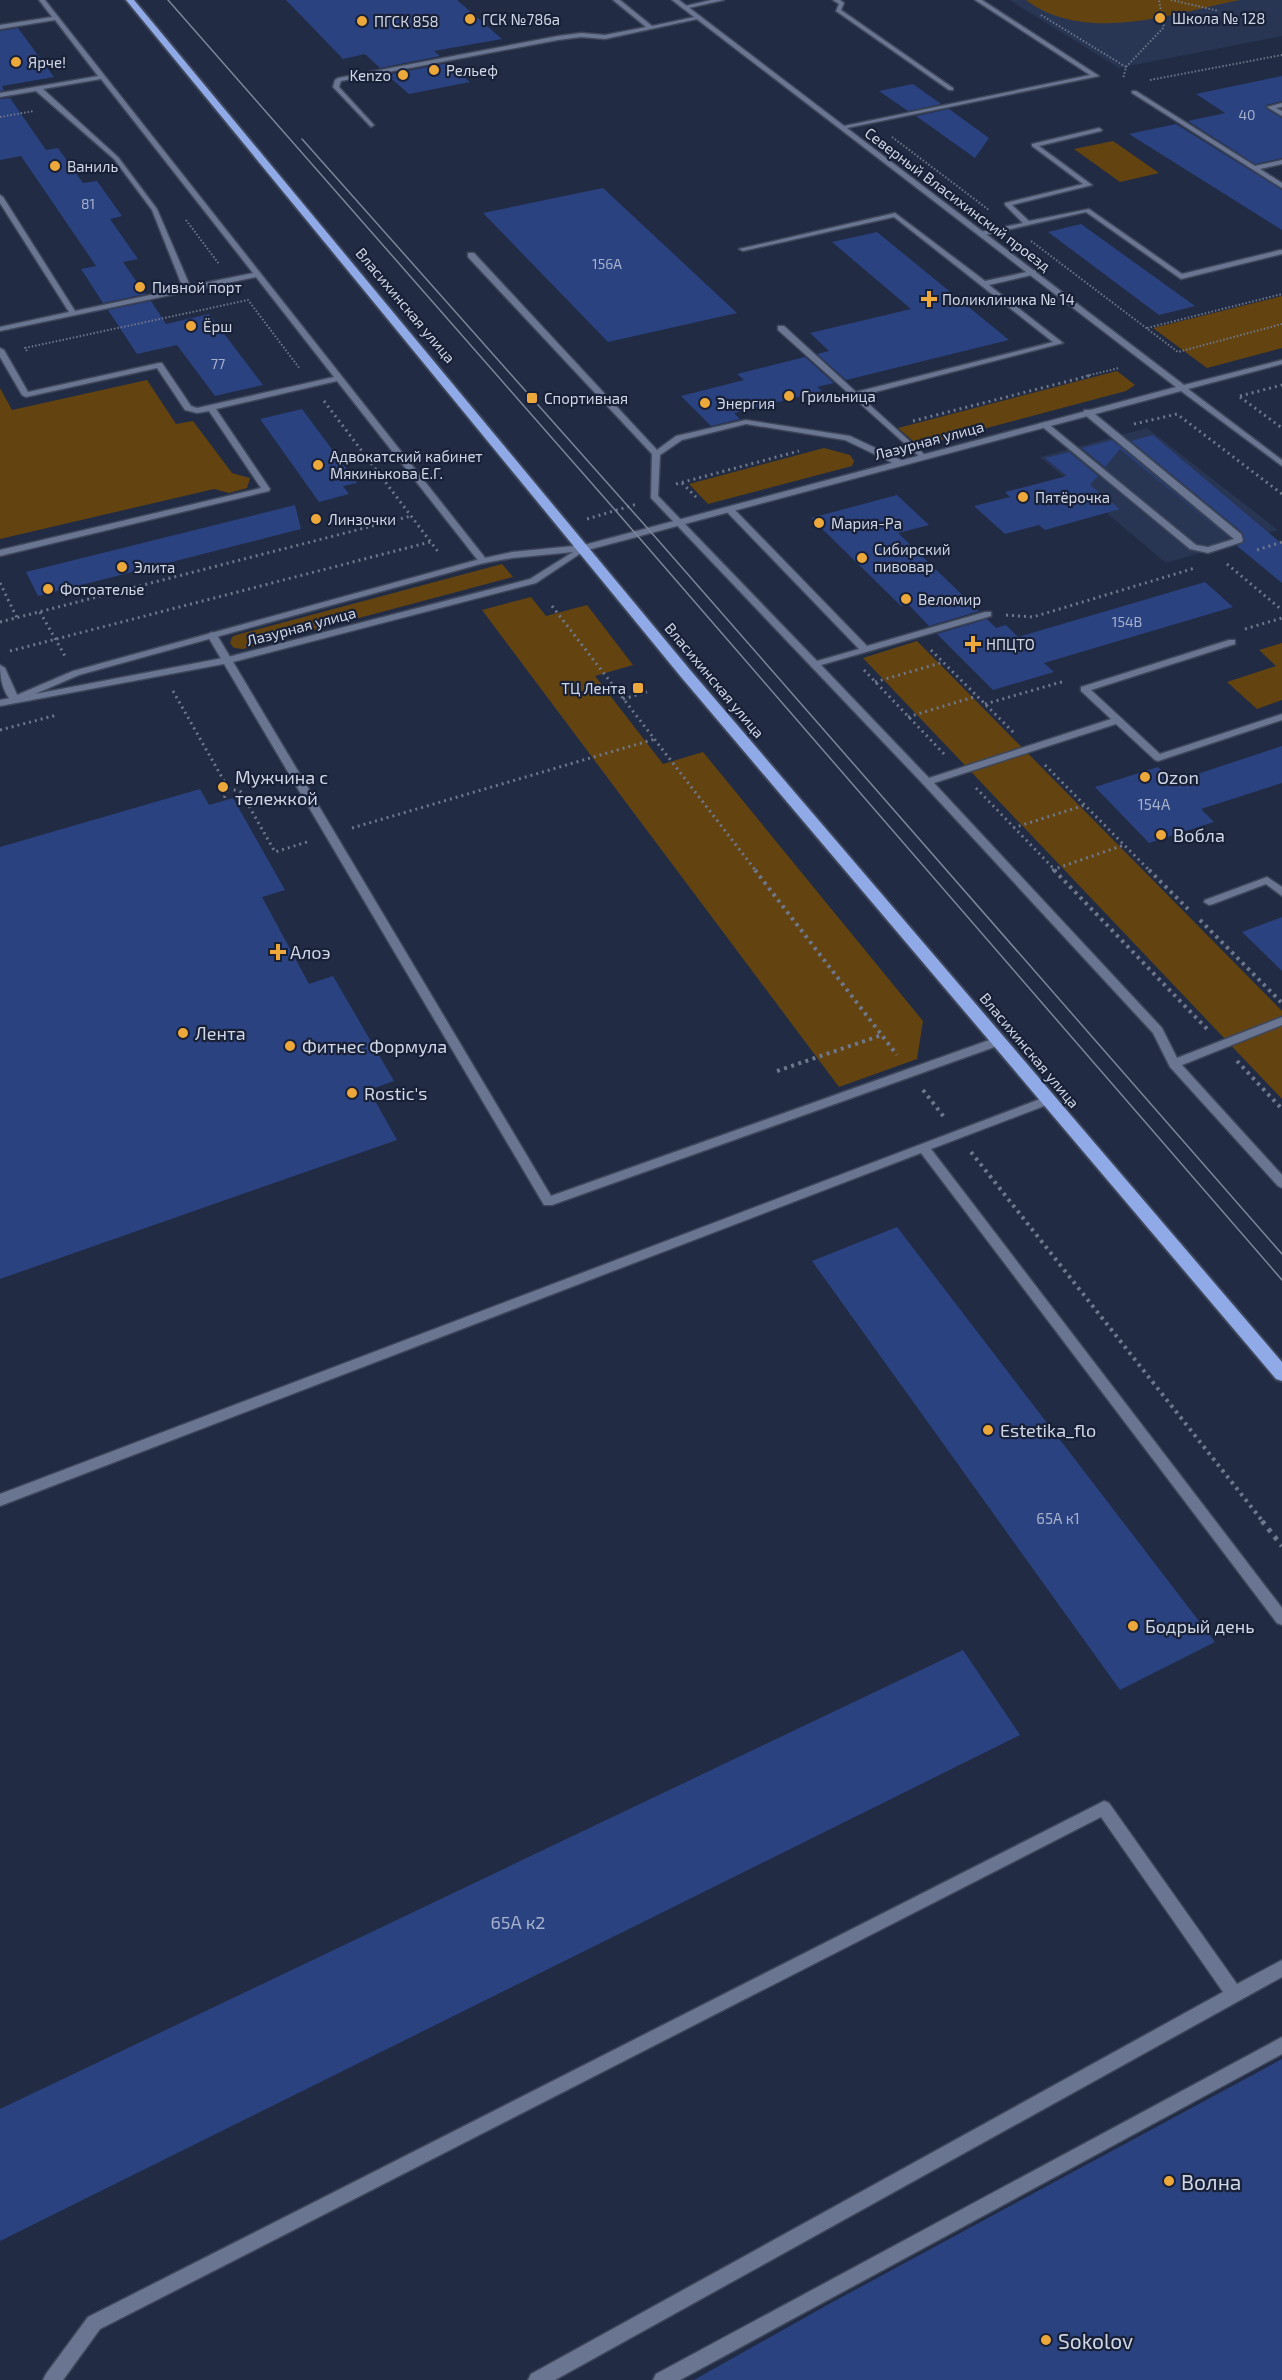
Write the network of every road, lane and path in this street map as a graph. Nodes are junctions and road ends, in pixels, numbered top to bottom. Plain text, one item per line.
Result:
1 (42, 0) edge
2 (130, 0) edge
3 (616, 0) edge
4 (675, 0) edge
5 (721, 0) edge
6 (836, 0) edge
7 (978, 0) edge
8 (1159, 0) edge
9 (1171, 0) edge
10 (684, 7) junction
11 (1219, 11) dead end
12 (56, 18) junction
13 (699, 18) junction
14 (0, 27) edge
15 (651, 28) junction
16 (1282, 55) edge
17 (1126, 67) dead end
18 (102, 77) junction
19 (1144, 81) dead end
20 (37, 88) junction
21 (951, 89) dead end
22 (1134, 92) dead end
23 (0, 95) edge
24 (1282, 105) edge
25 (1282, 114) edge
26 (371, 125) dead end
27 (844, 128) junction
28 (1099, 130) dead end
29 (886, 132) dead end
30 (1282, 162) edge
31 (1254, 168) junction
32 (1282, 186) edge
33 (0, 197) edge
34 (1028, 224) junction
35 (1012, 228) junction
36 (983, 234) junction
37 (742, 249) dead end
38 (1280, 252) dead end
39 (471, 255) dead end
40 (1033, 272) junction
41 (257, 274) junction
42 (983, 284) junction
43 (187, 289) junction
44 (1282, 294) edge
45 (73, 313) junction
46 (1282, 324) edge
47 (781, 328) dead end
48 (1147, 328) junction
49 (0, 329) edge
50 (0, 350) edge
51 (1282, 362) edge
52 (339, 378) junction
53 (1282, 385) edge
54 (1183, 388) junction
55 (854, 394) junction
56 (211, 408) junction
57 (1088, 412) junction
58 (1177, 414) dead end
59 (1043, 424) junction
60 (1282, 428) edge
61 (656, 454) junction
62 (922, 457) junction
63 (900, 463) junction
64 (1282, 464) edge
65 (682, 483) dead end
66 (1282, 494) edge
67 (700, 502) dead end
68 (730, 510) junction
69 (411, 516) dead end
70 (681, 523) junction
71 (430, 542) dead end
72 (1282, 542) edge
73 (584, 548) junction
74 (1252, 551) dead end
75 (0, 554) edge
76 (1232, 557) dead end
77 (483, 561) junction
78 (1200, 567) dead end
79 (0, 583) edge
80 (552, 606) dead end
81 (1282, 610) edge
82 (988, 614) joint
83 (17, 618) junction
84 (0, 622) edge
85 (916, 634) junction
86 (212, 635) junction
87 (1232, 642) dead end
88 (865, 650) junction
89 (0, 653) edge
90 (850, 654) junction
91 (229, 660) junction
92 (944, 662) junction
93 (816, 664) junction
94 (0, 668) edge
95 (875, 682) junction
96 (170, 685) dead end
97 (647, 692) dead end
98 (977, 696) junction
99 (14, 699) junction
100 (623, 699) junction
101 (0, 703) edge
102 (908, 717) junction
103 (1282, 717) edge
104 (1118, 720) junction
105 (655, 739) junction
106 (1030, 749) junction
107 (961, 772) junction
108 (927, 782) junction
109 (228, 788) junction
110 (223, 801) dead end
111 (1085, 805) junction
112 (1013, 828) junction
113 (331, 834) junction
114 (1124, 845) junction
115 (1052, 870) junction
116 (1282, 893) edge
117 (1209, 902) dead end
118 (1190, 911) dead end
119 (1199, 920) dead end
120 (1282, 1002) edge
121 (1282, 1021) edge
122 (882, 1035) junction
123 (999, 1041) junction
124 (1222, 1045) junction
125 (1174, 1064) junction
126 (777, 1071) dead end
127 (910, 1073) junction
128 (1048, 1100) junction
129 (1282, 1109) edge
130 (957, 1134) junction
131 (923, 1147) junction
132 (1282, 1183) edge
133 (1282, 1374) edge
134 (0, 1500) edge
135 (1282, 1546) edge
136 (1282, 1619) edge
137 (1282, 1968) edge
138 (1234, 1994) junction
139 (1282, 2045) edge
140 (52, 2380) edge
141 (537, 2380) edge
142 (662, 2380) edge

1 - 12 street
2 - 73 highway, Власихинская улица
3 - 15 street
4 - 10 street, Северный Власихинский проезд
5 - 10 street
6 - 21 street
7 - 27 street
8 - 17 path
9 - 11 path
10 - 13 street, Северный Власихинский проезд
12 - 14 street
12 - 18 street
13 - 15 street
13 - 27 street, Северный Власихинский проезд
15 - 26 street
16 - 19 path
18 - 20 street
18 - 41 street
20 - 23 street
20 - 43 street
22 - 31 street
24 - 25 street
27 - 36 street, Северный Власихинский проезд
28 - 34 street
29 - 35 path
30 - 31 street
31 - 32 street
33 - 45 street
34 - 35 street
34 - 38 street
35 - 36 street
35 - 48 path
36 - 40 street, Северный Власихинский проезд
37 - 42 street
39 - 61 street
40 - 42 street
40 - 54 street, Северный Власихинский проезд
41 - 43 street
41 - 52 street
42 - 55 street
43 - 45 street
44 - 48 path
45 - 49 street
46 - 48 path
47 - 55 street
50 - 56 street
51 - 54 street, Лазурная улица
52 - 56 street
52 - 77 street
53 - 60 path
54 - 57 street, Лазурная улица
54 - 64 street, Северный Власихинский проезд
55 - 62 street
56 - 75 street
57 - 59 street, Лазурная улица
57 - 59 street
58 - 66 path
59 - 62 street, Лазурная улица
61 - 63 street
61 - 70 street
62 - 63 street, Лазурная улица
63 - 68 street, Лазурная улица
65 - 67 path
68 - 70 street, Лазурная улица
68 - 88 street
69 - 83 path
70 - 73 street, Лазурная улица
70 - 93 street
71 - 89 path
72 - 74 path
73 - 77 street, Лазурная улица
73 - 91 street, Лазурная улица
73 - 123 highway, Власихинская улица
76 - 81 path
77 - 86 street, Лазурная улица
78 - 82 path
79 - 83 path
80 - 100 path
82 - 85 street
83 - 84 path
85 - 88 street
85 - 92 path
86 - 91 street
86 - 99 street, Лазурная улица
87 - 104 street
88 - 90 street
90 - 93 street
90 - 95 path
91 - 99 street, Лазурная улица
91 - 113 street
92 - 95 path
92 - 98 path
93 - 108 street
94 - 99 street
95 - 102 path
96 - 109 path
97 - 100 path
98 - 102 path
98 - 106 path
99 - 101 street, Лазурная улица
100 - 105 path
102 - 107 path
103 - 104 street
104 - 106 street
105 - 113 path
105 - 122 path
106 - 107 street
106 - 111 path
107 - 108 street
107 - 112 path
108 - 125 street
109 - 110 path
109 - 113 path
111 - 112 path
111 - 114 path
112 - 115 path
113 - 127 street
114 - 115 path
114 - 118 path
115 - 124 path
116 - 117 street
119 - 120 path
121 - 124 street
122 - 126 path
122 - 127 path
123 - 127 street
123 - 128 highway, Власихинская улица
124 - 125 street
124 - 129 path
125 - 132 street
127 - 130 path
128 - 130 street
128 - 133 highway, Власихинская улица
130 - 131 street
130 - 135 path
131 - 134 street
131 - 136 street
137 - 138 street
138 - 140 street
138 - 141 street
139 - 142 street

